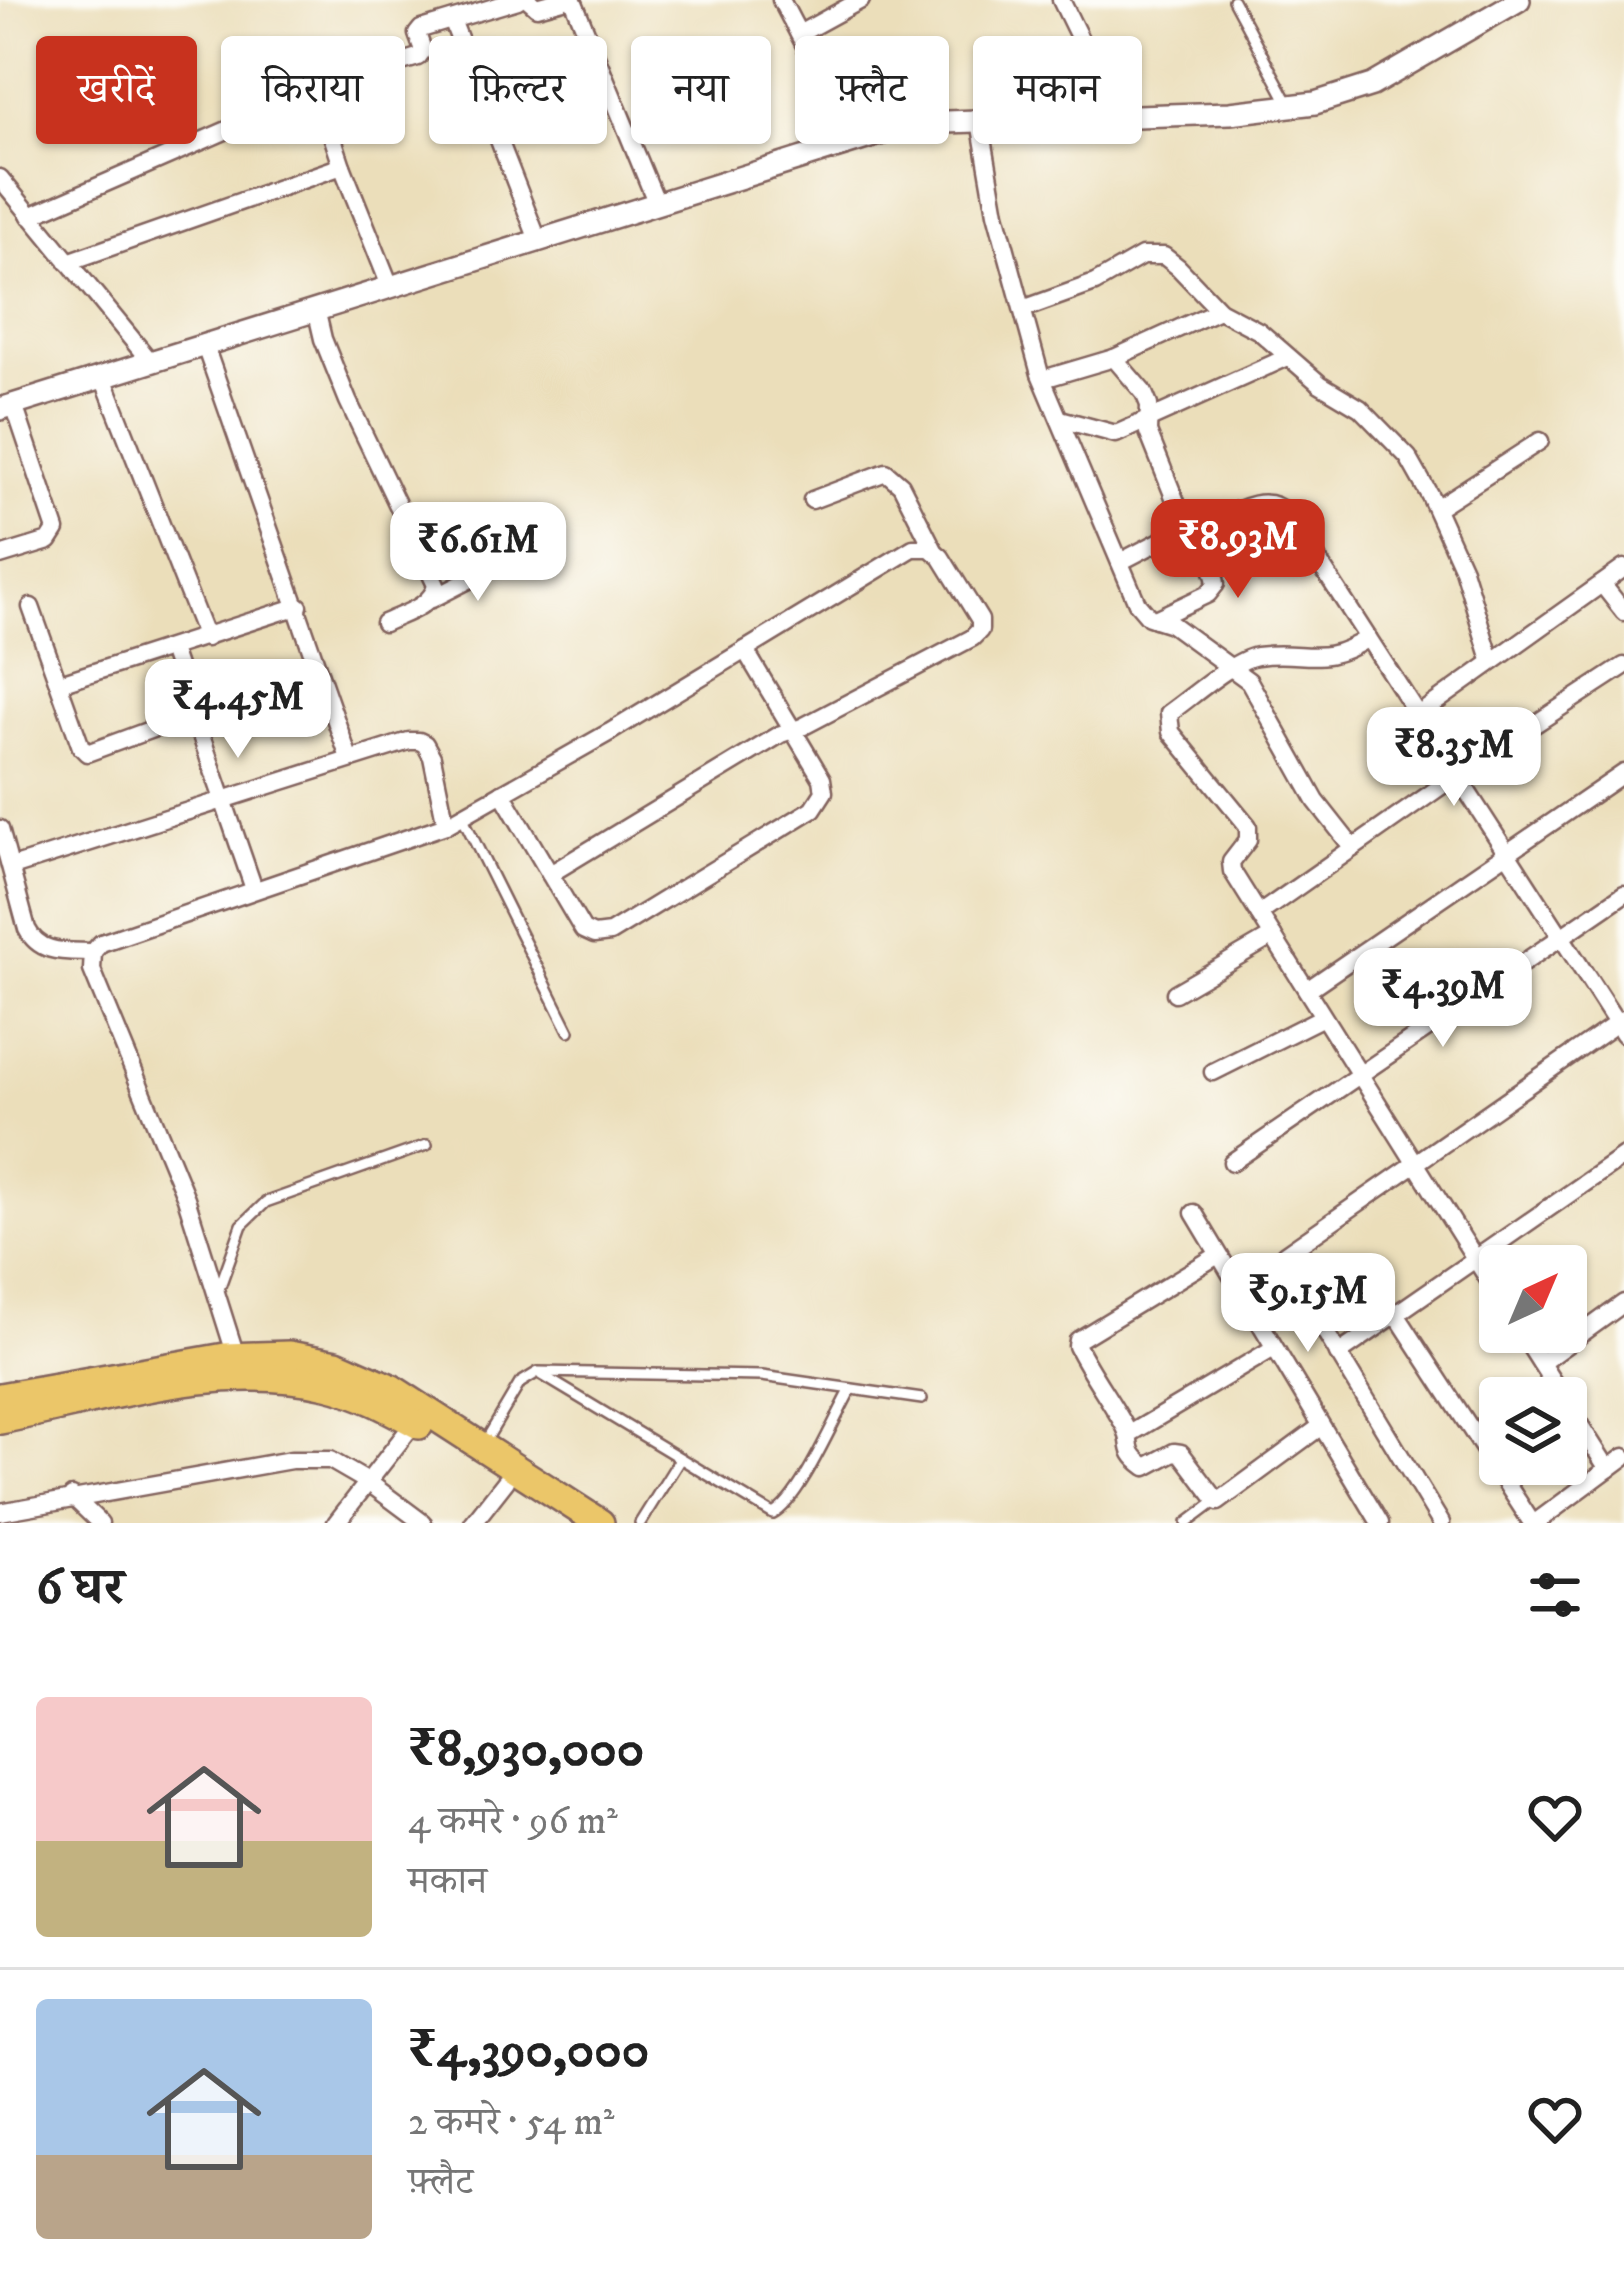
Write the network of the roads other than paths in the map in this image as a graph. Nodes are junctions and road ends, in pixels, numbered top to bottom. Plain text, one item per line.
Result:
1 (518, 0) edge
2 (530, 0) edge
3 (563, 0) edge
4 (573, 0) edge
5 (782, 0) edge
6 (861, 0) edge
7 (1061, 0) edge
8 (1233, 0) edge
9 (1520, 0) edge
10 (452, 20) junction
11 (799, 34) joint
12 (1079, 36) edge
13 (405, 60) edge
14 (1290, 106) junction
15 (1142, 115) edge
16 (221, 132) edge
17 (335, 144) edge
18 (849, 144) edge
19 (984, 144) edge
20 (342, 166) junction
21 (0, 178) edge
22 (657, 203) junction
23 (30, 216) junction
24 (538, 240) junction
25 (68, 262) junction
26 (390, 286) junction
27 (316, 308) junction
28 (1023, 309) junction
29 (1219, 310) junction
30 (204, 343) junction
31 (1288, 357) junction
32 (1114, 358) junction
33 (148, 360) junction
34 (102, 375) junction
35 (1043, 380) junction
36 (7, 407) edge
37 (1060, 419) junction
38 (1149, 419) junction
39 (1540, 441) dead end
40 (812, 500) dead end
41 (1436, 508) junction
42 (1194, 525) junction
43 (935, 552) junction
44 (0, 556) edge
45 (1120, 562) junction
46 (502, 563) dead end
47 (1624, 568) edge
48 (1602, 584) junction
49 (431, 599) junction
50 (299, 606) junction
51 (31, 608) dead end
52 (1624, 612) edge
53 (1154, 619) junction
54 (384, 622) dead end
55 (206, 638) junction
56 (1368, 638) junction
57 (171, 650) junction
58 (745, 650) junction
59 (1491, 660) junction
60 (1624, 666) edge
61 (1230, 667) junction
62 (60, 683) junction
63 (275, 684) dead end
64 (1418, 715) junction
65 (194, 716) junction
66 (795, 729) junction
67 (350, 758) junction
68 (1624, 773) edge
69 (1456, 775) junction
70 (502, 793) junction
71 (223, 799) junction
72 (454, 821) junction
73 (0, 829) edge
74 (1353, 848) junction
75 (1508, 854) junction
76 (12, 867) junction
77 (550, 874) junction
78 (254, 889) junction
79 (1624, 894) edge
80 (1259, 914) junction
81 (1273, 936) junction
82 (1561, 936) junction
83 (93, 952) junction
84 (1307, 990) junction
85 (1175, 993) dead end
86 (1323, 1017) junction
87 (1622, 1025) edge
88 (569, 1031) dead end
89 (1214, 1072) dead end
90 (1360, 1076) junction
91 (428, 1145) dead end
92 (1624, 1156) edge
93 (1232, 1162) dead end
94 (1415, 1162) junction
95 (1194, 1213) dead end
96 (1218, 1255) junction
97 (1476, 1259) junction
98 (1479, 1264) edge
99 (218, 1292) junction
100 (1624, 1304) edge
101 (1396, 1314) junction
102 (1274, 1348) junction
103 (1534, 1353) edge
104 (1338, 1354) junction
105 (236, 1356) junction
106 (1540, 1363) junction
107 (538, 1372) junction
108 (1549, 1377) edge
109 (850, 1389) junction
110 (0, 1397) edge
111 (922, 1400) dead end
112 (0, 1420) edge
113 (414, 1423) junction
114 (1320, 1427) junction
115 (1129, 1435) junction
116 (1587, 1437) edge
117 (482, 1447) junction
118 (1624, 1456) edge
119 (680, 1459) junction
120 (1608, 1469) junction
121 (506, 1481) junction
122 (368, 1482) junction
123 (72, 1496) junction
124 (1215, 1502) junction
125 (0, 1511) edge
126 (100, 1523) edge
127 (336, 1523) edge
128 (422, 1523) edge
129 (473, 1523) edge
130 (568, 1523) edge
131 (600, 1523) edge
132 (640, 1523) edge
133 (1187, 1523) edge
134 (1380, 1523) edge
135 (1441, 1523) edge
136 (1534, 1523) edge

1 - 10 street
2 - 3 street
4 - 22 street
5 - 11 street
6 - 11 street
7 - 12 street
8 - 14 lane
9 - 14 street
10 - 13 street
10 - 24 street
14 - 15 street
16 - 23 street
17 - 20 street
18 - 22 street
19 - 28 street
20 - 25 street
20 - 26 street
21 - 23 street
22 - 24 street
23 - 25 street
24 - 26 street
25 - 33 street
26 - 27 street
27 - 30 street
27 - 49 street
28 - 29 street
28 - 35 street
29 - 31 street
29 - 32 street
30 - 33 street
30 - 50 street
31 - 38 street
31 - 41 street
32 - 35 street
32 - 38 street
33 - 34 street
34 - 36 street
34 - 55 street
35 - 37 street
36 - 44 street
37 - 38 street
37 - 45 street
38 - 42 street
39 - 41 street
40 - 43 street
41 - 59 street
42 - 45 street
42 - 53 street
42 - 56 street
43 - 58 street
43 - 66 street
45 - 53 street
46 - 49 street
47 - 48 street
48 - 52 street
48 - 59 street
49 - 54 street
50 - 55 street
50 - 67 street
51 - 62 street
53 - 61 street
55 - 57 street
56 - 61 street
56 - 64 street
57 - 62 street
57 - 65 street
58 - 66 street
58 - 70 street
59 - 64 street
60 - 69 street
61 - 74 street
61 - 80 street
62 - 65 street
63 - 65 street
64 - 69 street
65 - 71 street
66 - 77 street
66 - 77 street
67 - 71 street
67 - 72 street
68 - 75 street
69 - 74 street
69 - 75 street
70 - 72 street
70 - 77 street
71 - 76 street
71 - 78 street
72 - 78 street
72 - 88 lane
73 - 76 street
74 - 80 street
75 - 82 street
75 - 84 street
76 - 83 street
78 - 83 street
79 - 82 street
80 - 81 street
81 - 84 street
81 - 85 street
82 - 87 street
82 - 90 street
83 - 99 street
84 - 86 street
86 - 89 street
86 - 90 street
87 - 94 street
90 - 93 street
90 - 94 street
91 - 99 lane
92 - 97 street
94 - 97 street
94 - 104 street
95 - 96 street
96 - 102 street
96 - 115 street
97 - 98 street
97 - 101 street
99 - 105 street
100 - 106 street
101 - 104 street
101 - 136 street
102 - 114 street
102 - 115 street
103 - 106 street
104 - 135 street
105 - 110 main road
105 - 117 main road
106 - 108 street
107 - 109 lane
107 - 117 lane
107 - 119 lane
109 - 111 lane
109 - 119 lane
112 - 113 main road
113 - 121 main road
113 - 122 street
114 - 124 street
114 - 134 street
115 - 124 street
116 - 120 street
117 - 131 main road
118 - 120 street
119 - 132 lane
120 - 136 street
121 - 129 street
121 - 130 main road
122 - 123 street
122 - 127 street
122 - 128 street
123 - 125 street
123 - 126 street
124 - 133 lane

